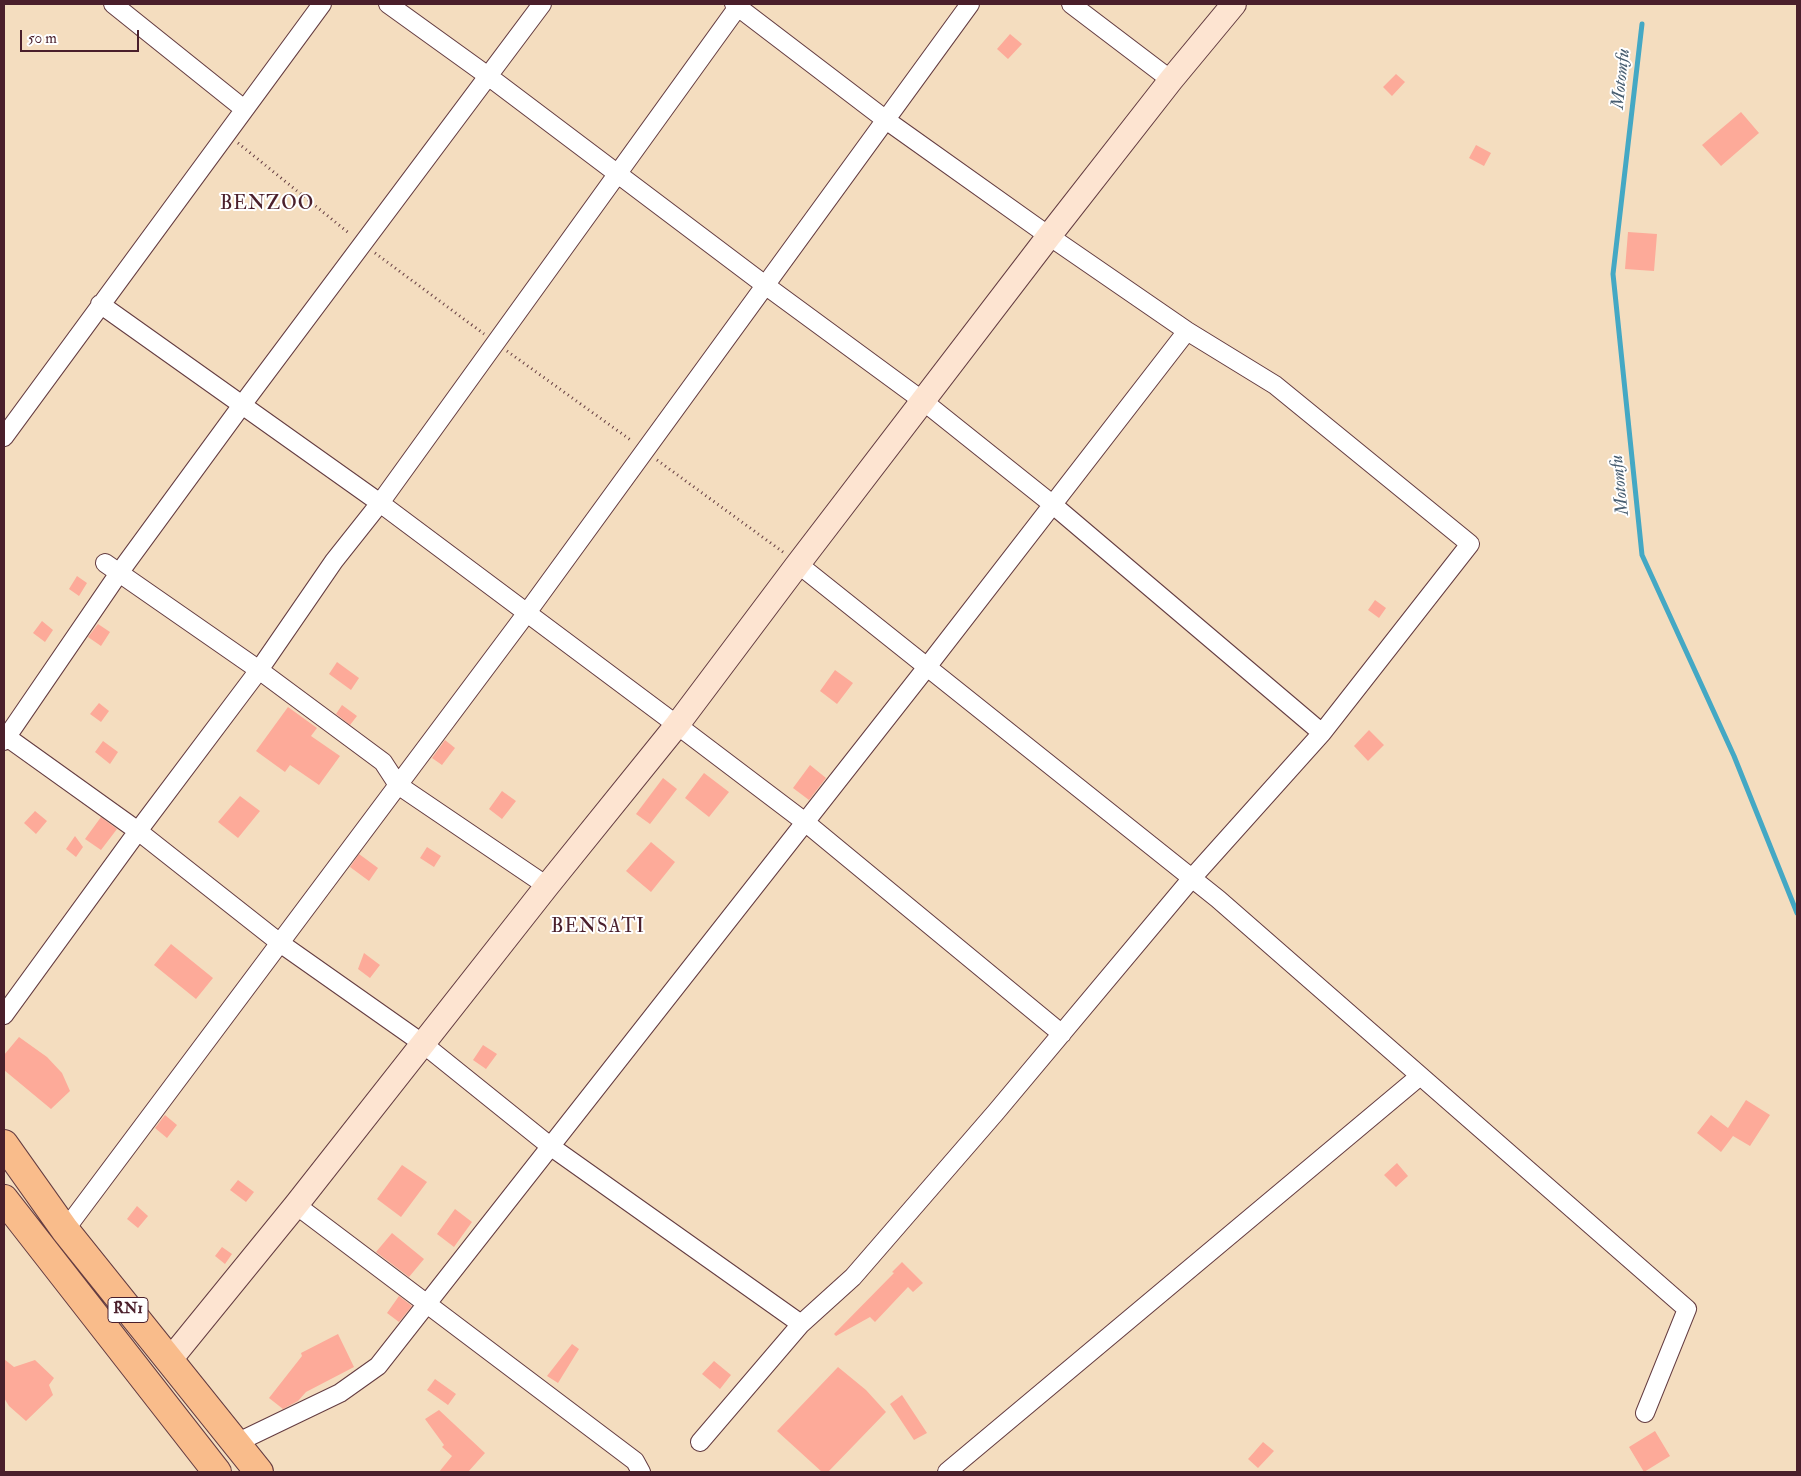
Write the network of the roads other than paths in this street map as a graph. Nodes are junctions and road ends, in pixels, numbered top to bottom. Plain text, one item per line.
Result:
1 (113, 4) edge
2 (322, 4) edge
3 (388, 4) edge
4 (542, 4) edge
5 (970, 4) edge
6 (1071, 4) edge
7 (1234, 4) edge
8 (737, 5) edge
9 (488, 76) junction
10 (1171, 80) junction
11 (244, 109) junction
12 (886, 120) junction
13 (617, 173) junction
14 (1049, 236) junction
15 (765, 285) junction
16 (100, 304) junction
17 (1187, 330) junction
18 (923, 400) junction
19 (242, 405) junction
20 (4, 436) edge
21 (380, 502) junction
22 (1052, 504) junction
23 (798, 564) junction
24 (112, 568) junction
25 (526, 614) junction
26 (927, 667) junction
27 (259, 670) junction
28 (677, 725) junction
29 (1322, 733) junction
30 (5, 737) edge
31 (398, 786) junction
32 (804, 822) junction
33 (138, 831) junction
34 (1192, 878) junction
35 (547, 886) junction
36 (280, 943) junction
37 (4, 1015) edge
38 (1062, 1034) junction
39 (422, 1044) junction
40 (1420, 1076) junction
41 (4, 1144) edge
42 (550, 1146) junction
43 (4, 1199) edge
44 (296, 1205) junction
45 (65, 1230) junction
46 (427, 1303) junction
47 (801, 1324) junction
48 (169, 1361) junction
49 (1645, 1413) dead end
50 (700, 1442) dead end
51 (236, 1443) junction
52 (217, 1472) edge
53 (259, 1472) edge
54 (641, 1472) edge
55 (947, 1472) edge

1 - 11 street
2 - 11 street
3 - 9 street
4 - 9 street
5 - 12 street
6 - 10 street
7 - 10 street
8 - 12 street
8 - 13 street
9 - 13 street
9 - 19 street
10 - 14 street
11 - 16 street
12 - 14 street
12 - 15 street
13 - 15 street
13 - 21 street
14 - 17 street
14 - 18 street
15 - 18 street
15 - 25 street
16 - 19 street
16 - 20 street
17 - 22 street
17 - 29 street
18 - 22 street
18 - 23 street
19 - 21 street
19 - 24 street
21 - 25 street
21 - 27 street
22 - 26 street
22 - 29 street
23 - 26 street
23 - 28 street
24 - 27 street
24 - 30 street
25 - 28 street
25 - 31 street
26 - 32 street
26 - 34 street
27 - 31 street
27 - 33 street
28 - 32 street
28 - 35 street
29 - 34 street
30 - 33 street
31 - 35 street
31 - 36 street
32 - 38 street
32 - 42 street
33 - 36 street
33 - 37 street
34 - 38 street
34 - 40 street
35 - 39 street
36 - 39 street
36 - 45 street
38 - 47 street
39 - 42 street
39 - 44 street
40 - 49 street
40 - 55 street
41 - 45 highway, RN1
42 - 46 street
42 - 47 street
43 - 52 highway, RN1
44 - 46 street
44 - 48 street
45 - 48 highway, RN1
46 - 51 street
46 - 54 street
47 - 50 street
48 - 51 highway, RN1
51 - 53 highway, RN1

